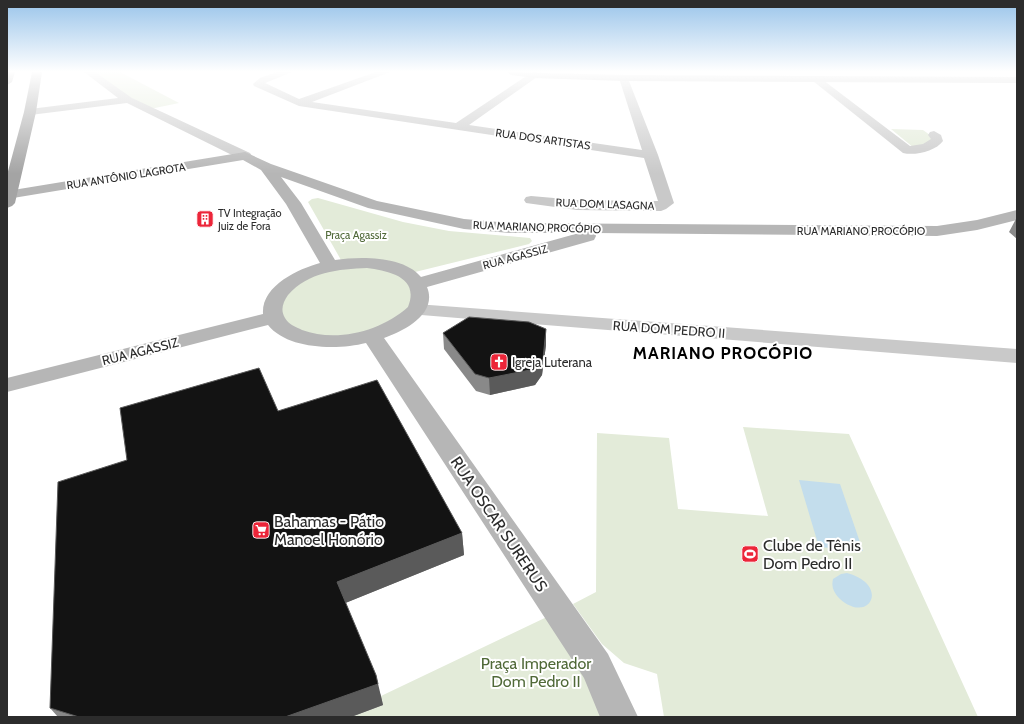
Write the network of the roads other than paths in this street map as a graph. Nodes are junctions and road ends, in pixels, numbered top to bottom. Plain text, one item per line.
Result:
1 (31, 106) edge
2 (81, 106) edge
3 (140, 106) edge
4 (313, 106) edge
5 (489, 106) edge
6 (634, 106) edge
7 (851, 106) edge
8 (30, 112) junction
9 (459, 126) junction
10 (934, 135) dead end
11 (651, 155) junction
12 (245, 156) junction
13 (266, 167) junction
14 (342, 195) junction
15 (8, 198) edge
16 (531, 200) dead end
17 (293, 203) junction
18 (1017, 215) edge
19 (511, 228) junction
20 (612, 230) junction
21 (543, 249) junction
22 (330, 266) junction
23 (418, 284) junction
24 (416, 310) junction
25 (274, 317) junction
26 (371, 335) junction
27 (1017, 356) edge
28 (7, 385) edge
29 (619, 717) edge

1 - 8 main road
2 - 8 street
3 - 12 street, RUA MARIANO PROCÓPIO
4 - 9 street, RUA DOS ARTISTAS
5 - 9 street
6 - 11 street, RUA DOM LASAGNA
7 - 10 street
8 - 15 main road
9 - 11 street, RUA DOS ARTISTAS
11 - 16 street, RUA DOM LASAGNA
12 - 13 street, RUA MARIANO PROCÓPIO
12 - 15 street, RUA ANTÔNIO LAGROTA
13 - 14 street, RUA MARIANO PROCÓPIO
13 - 17 street
14 - 17 street
14 - 19 street, RUA MARIANO PROCÓPIO
17 - 22 street
18 - 20 street, RUA MARIANO PROCÓPIO
19 - 20 street, RUA MARIANO PROCÓPIO
19 - 21 street
20 - 21 street, RUA AGASSIZ
21 - 23 street, RUA AGASSIZ
22 - 23 street
22 - 25 street
23 - 24 street
24 - 26 street
24 - 27 street, RUA DOM PEDRO II
25 - 26 street
25 - 28 street, RUA AGASSIZ
26 - 29 street, RUA OSCAR SURERUS

